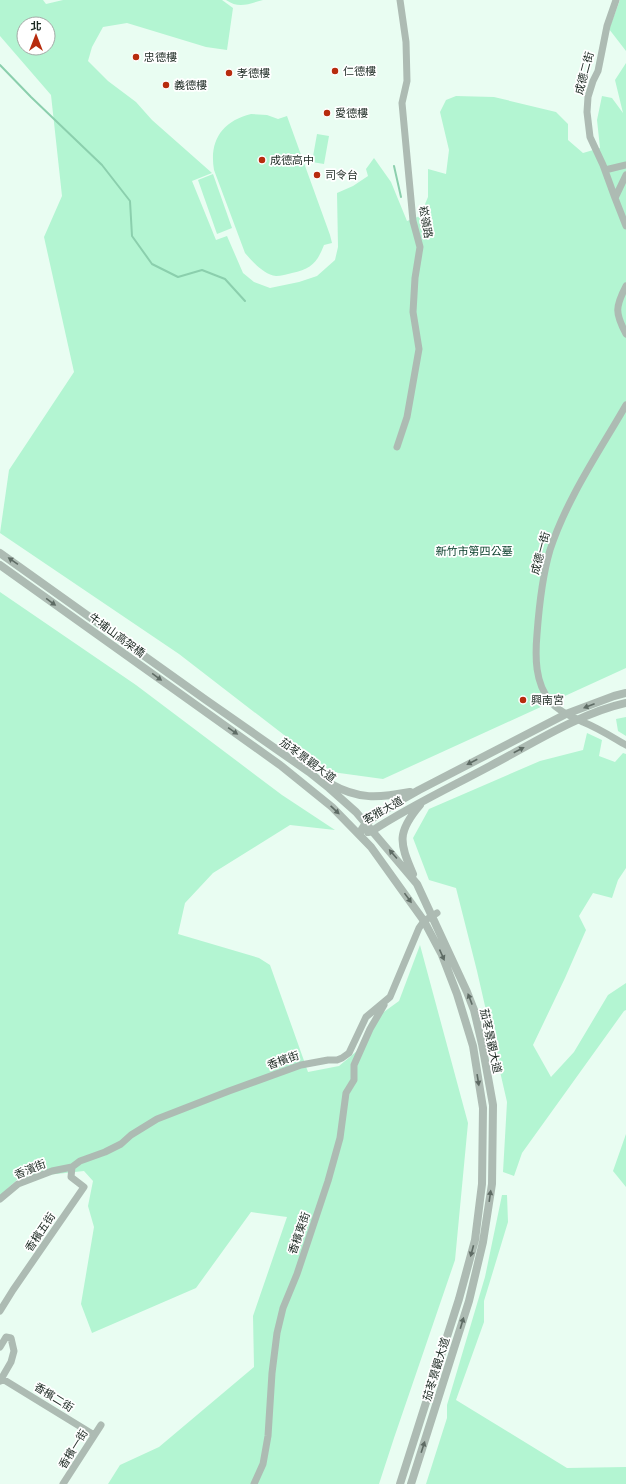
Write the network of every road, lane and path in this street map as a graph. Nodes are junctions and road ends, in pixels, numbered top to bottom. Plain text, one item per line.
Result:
1 (400, 0) edge
2 (616, 0) edge
3 (626, 165) edge
4 (605, 170) junction
5 (626, 175) edge
6 (614, 198) junction
7 (626, 226) edge
8 (626, 286) edge
9 (626, 334) edge
10 (626, 405) edge
11 (397, 446) dead end
12 (0, 553) edge
13 (0, 565) edge
14 (626, 693) edge
15 (206, 700) joint
16 (626, 703) edge
17 (201, 708) joint
18 (566, 714) junction
19 (579, 720) junction
20 (626, 745) edge
21 (309, 772) junction
22 (419, 790) junction
23 (423, 801) junction
24 (366, 823) junction
25 (372, 831) junction
26 (359, 834) junction
27 (417, 884) junction
28 (435, 914) junction
29 (424, 921) junction
30 (390, 997) junction
31 (72, 1167) junction
32 (0, 1199) edge
33 (0, 1311) edge
34 (0, 1347) edge
35 (1, 1379) edge
36 (101, 1425) dead end
37 (94, 1435) junction
38 (63, 1484) edge
39 (254, 1484) edge
40 (400, 1484) edge
41 (411, 1484) edge

1 - 11 street, 崧嶺路
2 - 4 street, 成德二街
3 - 4 street
4 - 6 street, 成德二街
5 - 6 street
6 - 7 street
8 - 9 street
10 - 18 street, 成德一街
15 -> 12 street, 牛埔山高架橋
13 -> 17 street, 牛埔山高架橋
14 -> 18 street, 客雅大道
15 - 21 street, 茄苳景觀大道
16 - 19 street, 客雅大道
17 -> 26 street, 茄苳景觀大道
18 - 19 street, 成德一街
18 -> 22 street, 客雅大道
19 - 20 street, 成德一街
23 -> 19 street, 客雅大道
21 - 22 street
21 - 24 street, 茄苳景觀大道
22 - 24 street, 客雅大道
23 - 25 street, 客雅大道
23 - 27 street
24 - 25 street, 茄苳景觀大道
24 - 26 street, 客雅大道
25 - 26 street, 客雅大道
27 -> 25 street, 茄苳景觀大道
26 -> 29 street, 茄苳景觀大道
27 - 28 street, 茄苳景觀大道
28 - 29 street
41 -> 28 street, 茄苳景觀大道
29 - 30 street, 香檳街
29 -> 40 street, 茄苳景觀大道
30 - 31 street, 香檳街
30 - 39 street, 香檳東街
31 - 32 street, 香濱街
31 - 33 street, 香檳五街
34 - 35 street
35 - 37 street, 香檳二街
36 - 37 street, 香檳一街
37 - 38 street, 香檳一街

